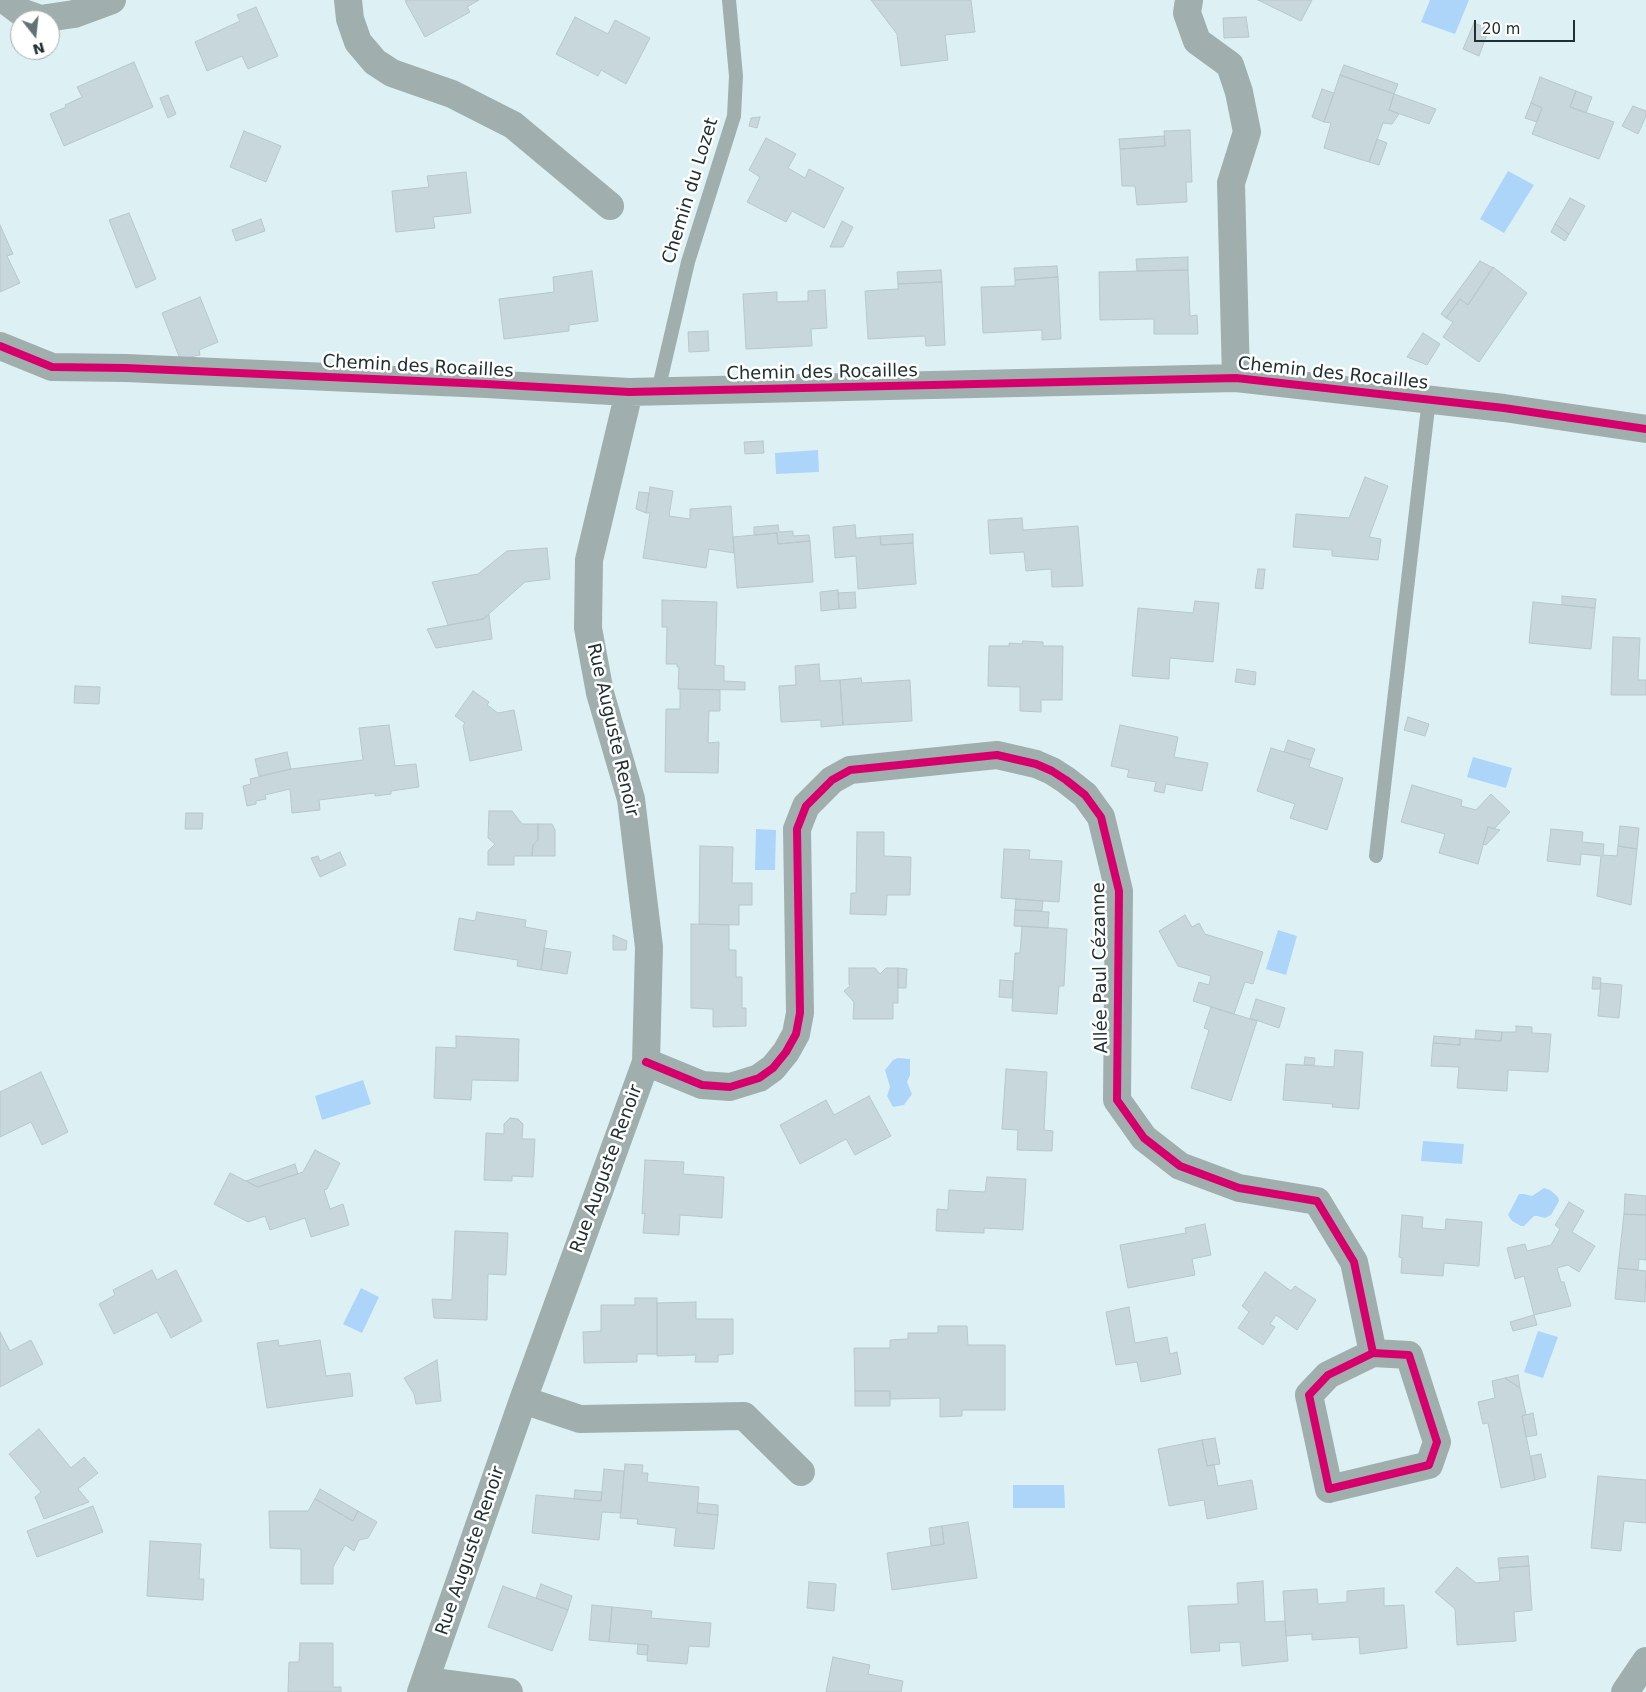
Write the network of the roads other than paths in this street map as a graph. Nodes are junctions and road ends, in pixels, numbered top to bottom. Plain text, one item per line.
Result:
1 (5, 0) edge
2 (112, 0) edge
3 (348, 0) edge
4 (729, 0) edge
5 (1190, 0) edge
6 (610, 206) dead end
7 (0, 346) edge
8 (1236, 378) junction
9 (658, 391) junction
10 (629, 392) junction
11 (1429, 399) junction
12 (1646, 429) edge
13 (1376, 856) dead end
14 (646, 1062) junction
15 (1373, 1353) junction
16 (523, 1400) junction
17 (801, 1472) dead end
18 (1646, 1662) edge
19 (424, 1687) edge
20 (510, 1692) edge
21 (1625, 1692) edge

1 - 2 street
3 - 6 street
4 - 9 lane, Chemin du Lozet
5 - 8 street
7 - 10 street, Chemin des Rocailles
8 - 9 street, Chemin des Rocailles
8 - 11 street, Chemin des Rocailles
9 - 10 street, Chemin des Rocailles
10 - 14 street, Rue Auguste Renoir
11 - 12 street, Chemin des Rocailles
11 - 13 lane, Chemin des Rocailles
14 - 15 street, Allée Paul Cézanne
14 - 16 street, Rue Auguste Renoir
15 - 15 street
16 - 17 street
16 - 19 street, Rue Auguste Renoir
18 - 21 street
19 - 20 street

